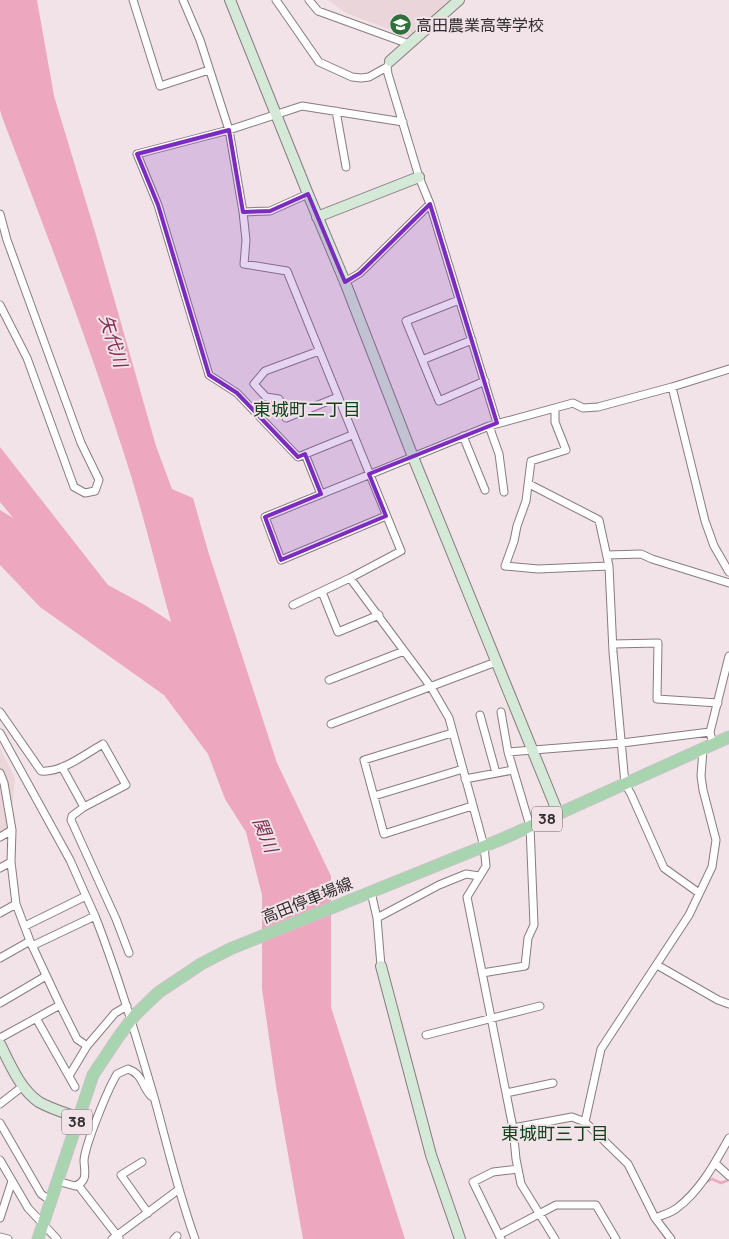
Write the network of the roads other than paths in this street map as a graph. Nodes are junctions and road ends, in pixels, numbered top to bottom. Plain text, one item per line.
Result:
1 (133, 0) edge
2 (183, 0) edge
3 (232, 0) edge
4 (276, 0) edge
5 (309, 0) edge
6 (459, 0) edge
7 (410, 44) junction
8 (388, 64) junction
9 (208, 70) junction
10 (336, 111) junction
11 (276, 114) junction
12 (403, 122) junction
13 (229, 130) junction
14 (346, 167) dead end
15 (419, 177) junction
16 (308, 194) junction
17 (430, 204) junction
18 (243, 212) junction
19 (0, 214) edge
20 (317, 217) junction
21 (344, 282) junction
22 (459, 300) junction
23 (0, 305) edge
24 (472, 340) junction
25 (318, 350) junction
26 (422, 360) junction
27 (729, 368) edge
28 (485, 381) junction
29 (672, 387) junction
30 (338, 398) junction
31 (555, 408) junction
32 (498, 423) junction
33 (489, 426) junction
34 (352, 435) junction
35 (463, 436) junction
36 (305, 454) junction
37 (413, 457) junction
38 (369, 474) junction
39 (529, 484) junction
40 (485, 490) dead end
41 (504, 492) dead end
42 (321, 494) junction
43 (386, 516) junction
44 (608, 555) junction
45 (609, 566) junction
46 (729, 572) edge
47 (350, 578) junction
48 (729, 583) edge
49 (322, 592) junction
50 (293, 605) dead end
51 (379, 616) junction
52 (612, 644) junction
53 (404, 651) junction
54 (729, 656) edge
55 (496, 662) junction
56 (329, 680) dead end
57 (431, 687) junction
58 (718, 702) junction
59 (0, 712) edge
60 (501, 712) dead end
61 (480, 715) dead end
62 (331, 724) dead end
63 (0, 732) edge
64 (452, 732) junction
65 (710, 732) junction
66 (729, 737) edge
67 (622, 743) junction
68 (708, 747) junction
69 (531, 750) junction
70 (508, 752) junction
71 (62, 767) junction
72 (462, 770) junction
73 (513, 770) junction
74 (0, 773) edge
75 (496, 773) junction
76 (465, 779) junction
77 (625, 784) junction
78 (374, 796) junction
79 (472, 806) junction
80 (84, 808) junction
81 (558, 814) junction
82 (530, 826) junction
83 (12, 830) junction
84 (0, 837) edge
85 (484, 846) junction
86 (10, 862) junction
87 (0, 868) edge
88 (479, 876) junction
89 (699, 893) junction
90 (367, 894) junction
91 (86, 896) junction
92 (16, 904) junction
93 (0, 912) edge
94 (95, 916) junction
95 (377, 918) junction
96 (24, 926) junction
97 (31, 943) junction
98 (129, 953) dead end
99 (0, 958) edge
100 (657, 965) junction
101 (381, 966) joint
102 (482, 973) junction
103 (46, 976) junction
104 (0, 1003) edge
105 (729, 1004) edge
106 (60, 1005) junction
107 (127, 1006) junction
108 (540, 1006) dead end
109 (36, 1018) junction
110 (133, 1018) junction
111 (491, 1019) junction
112 (426, 1035) dead end
113 (0, 1038) edge
114 (0, 1044) edge
115 (87, 1046) junction
116 (4, 1060) edge
117 (69, 1076) junction
118 (553, 1083) dead end
119 (23, 1086) junction
120 (75, 1087) dead end
121 (506, 1092) junction
122 (154, 1098) junction
123 (0, 1104) edge
124 (79, 1118) junction
125 (0, 1122) edge
126 (585, 1122) junction
127 (513, 1128) junction
128 (729, 1138) edge
129 (0, 1160) edge
130 (142, 1162) dead end
131 (715, 1163) junction
132 (518, 1169) junction
133 (729, 1176) edge
134 (12, 1181) junction
135 (57, 1181) junction
136 (78, 1185) junction
137 (178, 1190) junction
138 (51, 1201) junction
139 (148, 1213) junction
140 (539, 1213) junction
141 (0, 1218) edge
142 (655, 1218) junction
143 (44, 1223) junction
144 (0, 1237) edge
145 (500, 1237) edge
146 (116, 1238) edge
147 (8, 1239) edge
148 (38, 1239) edge
149 (57, 1239) edge
150 (195, 1239) edge
151 (460, 1239) edge
152 (555, 1239) edge
153 (616, 1239) edge
154 (671, 1239) edge

1 - 9 street
2 - 9 street
3 - 11 street
4 - 8 street
5 - 7 street
6 - 7 street
7 - 8 street
8 - 12 street
9 - 13 street
10 - 11 street
10 - 12 street
10 - 14 street
11 - 13 street
11 - 16 street
12 - 15 street
13 - 18 street
13 - 36 street
15 - 17 street
15 - 20 street
16 - 18 street
16 - 20 street
17 - 21 street
17 - 22 street
18 - 25 street
19 - 23 street
20 - 21 street
21 - 37 street
22 - 24 street
22 - 26 street
24 - 26 street
24 - 28 street
25 - 30 street
25 - 30 street
26 - 28 street
27 - 29 street
28 - 32 street
29 - 31 street
29 - 46 street
30 - 34 street
31 - 32 street
31 - 39 street
32 - 33 street
33 - 35 street
33 - 41 street
34 - 36 street
34 - 38 street
35 - 37 street
35 - 40 street
36 - 42 street
37 - 38 street
37 - 55 street
38 - 42 street
38 - 43 street
39 - 44 street
39 - 45 street
42 - 43 street
43 - 47 street
44 - 45 street
44 - 48 street
45 - 52 street
47 - 49 street
47 - 51 street
49 - 50 street
49 - 51 street
51 - 53 street
52 - 58 street
52 - 67 street
53 - 56 street
53 - 57 street
54 - 58 street
55 - 57 street
55 - 69 street
57 - 62 street
57 - 64 street
58 - 65 street
59 - 71 street
60 - 70 street
61 - 75 street
63 - 91 street
64 - 72 street
64 - 78 street
65 - 67 street
65 - 68 street
66 - 68 main road, 高田停車場線 / 38
67 - 69 street
67 - 77 street
68 - 77 main road, 高田停車場線 / 38
68 - 89 street
69 - 70 street
69 - 81 street
70 - 73 street
71 - 80 street
71 - 80 street
72 - 76 street
72 - 78 street
73 - 75 street
73 - 82 street
74 - 83 street
75 - 76 street
76 - 79 street
77 - 81 main road, 高田停車場線 / 38
77 - 89 street
78 - 79 street
79 - 85 street
80 - 98 street
81 - 82 main road, 高田停車場線 / 38
82 - 85 main road, 高田停車場線 / 38
82 - 102 street
83 - 84 street
83 - 86 street
85 - 88 street
85 - 90 main road, 高田停車場線 / 38
86 - 87 street
86 - 92 street
88 - 95 street
88 - 102 street
89 - 100 street
90 - 95 street
90 - 110 main road, 高田停車場線 / 38
91 - 94 street
91 - 96 street
92 - 93 street
92 - 96 street
94 - 97 street
94 - 107 street
95 - 101 street
96 - 97 street
97 - 99 street
97 - 103 street
100 - 105 street
100 - 126 street
101 - 151 street
102 - 111 street
103 - 104 street
103 - 106 street
106 - 109 street
106 - 115 street
107 - 110 street
107 - 115 street
108 - 111 street
109 - 113 street
109 - 117 street
110 - 122 street
110 - 124 main road, 高田停車場線 / 38
111 - 112 street
111 - 121 street
114 - 116 street
115 - 117 street
116 - 119 street
117 - 120 street
118 - 121 street
119 - 123 street
119 - 124 street
121 - 127 street
122 - 136 street
122 - 137 street
124 - 135 main road, 高田停車場線 / 38
125 - 138 street
126 - 127 street
126 - 142 street
127 - 132 street
128 - 131 street
129 - 134 street
130 - 139 street
131 - 133 street
131 - 142 street
132 - 140 street
132 - 145 street
134 - 141 street
134 - 143 street
135 - 136 street
135 - 138 main road, 高田停車場線 / 38
136 - 146 street
137 - 139 street
137 - 150 street
138 - 143 main road, 高田停車場線 / 38
139 - 146 street
140 - 145 street
140 - 152 street
140 - 153 street
142 - 154 street
143 - 148 main road, 高田停車場線 / 38
143 - 149 street
144 - 147 street

